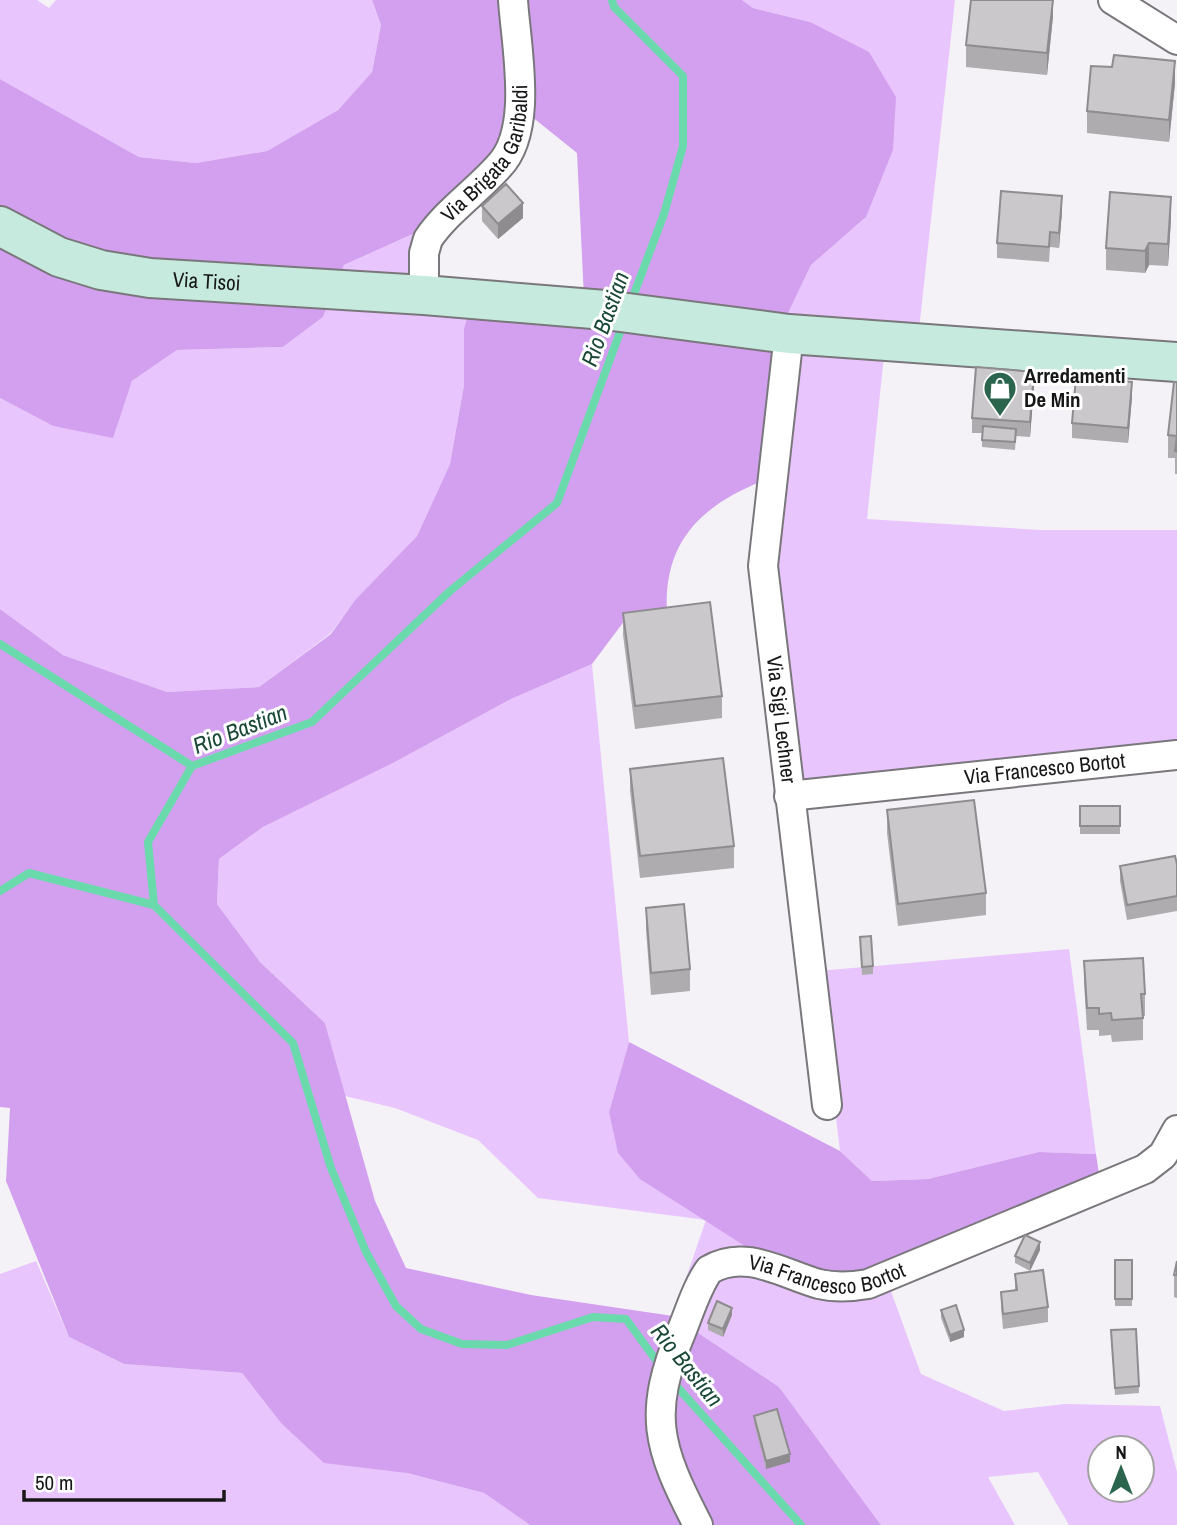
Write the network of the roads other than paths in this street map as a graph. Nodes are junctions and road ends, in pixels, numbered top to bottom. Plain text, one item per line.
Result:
1 (513, 0) edge
2 (1113, 0) edge
3 (1177, 40) edge
4 (0, 226) edge
5 (424, 295) junction
6 (789, 334) junction
7 (1177, 362) edge
8 (1177, 755) edge
9 (789, 796) junction
10 (827, 1105) dead end
11 (1177, 1130) edge
12 (698, 1525) edge

1 - 5 street, Via Brigata Garibaldi
2 - 3 street
4 - 5 street, Via Tisoi
5 - 6 street
6 - 7 street
6 - 9 street, Via Sigi Lechner
8 - 9 street, Via Francesco Bortot
9 - 10 street, Via Sigi Lechner
11 - 12 street, Via Francesco Bortot

